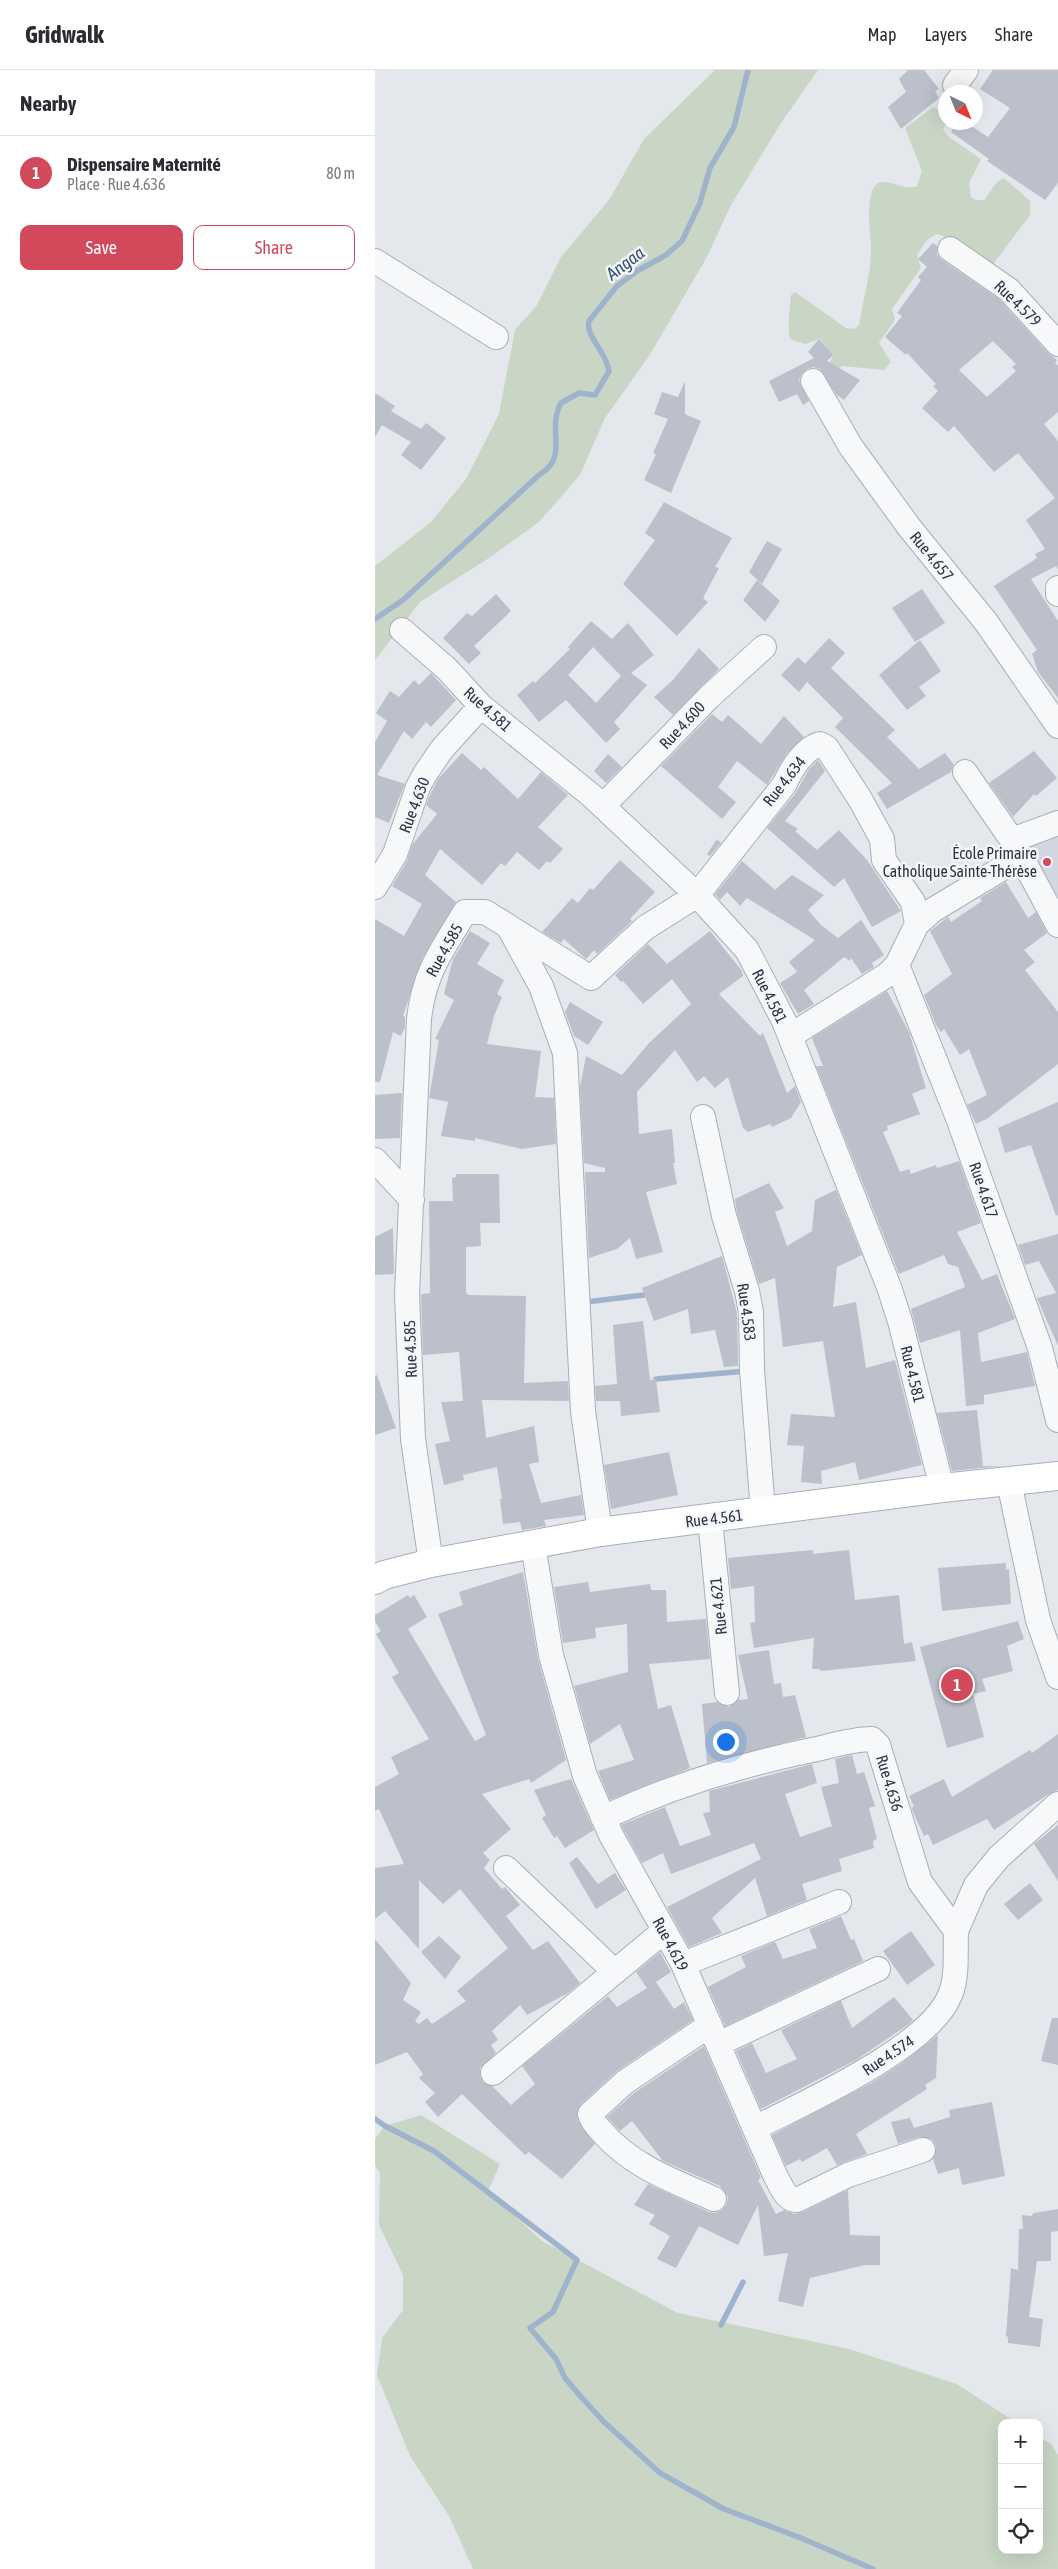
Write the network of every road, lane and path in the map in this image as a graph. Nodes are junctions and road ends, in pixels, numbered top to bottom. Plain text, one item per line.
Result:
1 (950, 249) dead end
2 (375, 261) edge
3 (496, 337) dead end
4 (1058, 344) edge
5 (813, 381) dead end
6 (1058, 588) edge
7 (1058, 594) edge
8 (402, 630) dead end
9 (764, 646) dead end
10 (481, 706) junction
11 (1058, 726) edge
12 (965, 772) dead end
13 (603, 806) junction
14 (1058, 823) edge
15 (1016, 848) junction
16 (375, 887) edge
17 (697, 895) junction
18 (917, 924) junction
19 (1058, 925) edge
20 (508, 926) junction
21 (897, 965) junction
22 (789, 1036) junction
23 (703, 1117) dead end
24 (375, 1160) edge
25 (412, 1200) junction
26 (1058, 1420) edge
27 (1058, 1476) edge
28 (1009, 1482) junction
29 (942, 1488) junction
30 (763, 1512) junction
31 (710, 1519) junction
32 (600, 1532) junction
33 (533, 1545) junction
34 (431, 1563) junction
35 (375, 1580) edge
36 (1058, 1677) edge
37 (727, 1693) dead end
38 (1058, 1804) edge
39 (603, 1818) junction
40 (506, 1868) dead end
41 (839, 1902) dead end
42 (664, 1931) junction
43 (957, 1931) junction
44 (683, 1964) junction
45 (879, 1969) dead end
46 (615, 1972) junction
47 (714, 2034) junction
48 (493, 2073) dead end
49 (755, 2128) junction
50 (923, 2150) dead end
51 (714, 2199) dead end

1 - 4 street, Rue 4.579
2 - 3 street
5 - 11 street, Rue 4.657
6 - 7 street
8 - 10 street, Rue 4.581
9 - 13 street, Rue 4.600
10 - 13 street, Rue 4.581
10 - 16 street, Rue 4.630
12 - 15 street
13 - 17 street, Rue 4.581
14 - 15 street
15 - 18 street
15 - 19 street
17 - 18 street, Rue 4.634
17 - 20 street, Rue 4.634
17 - 22 street, Rue 4.581
18 - 21 street
20 - 25 street, Rue 4.585
20 - 32 street, Rue 4.585
21 - 22 street
21 - 26 street, Rue 4.617
22 - 29 street, Rue 4.581
23 - 30 street, Rue 4.583
24 - 25 street
25 - 34 street, Rue 4.585
27 - 28 main road, Rue 4.561
28 - 29 main road, Rue 4.561
28 - 36 street
29 - 30 main road, Rue 4.561
30 - 31 main road, Rue 4.561
31 - 32 main road, Rue 4.561
31 - 37 street, Rue 4.621
32 - 33 main road, Rue 4.561
33 - 34 main road, Rue 4.561
33 - 39 street, Rue 4.619
34 - 35 main road, Rue 4.561
38 - 43 street
39 - 42 street, Rue 4.619
39 - 43 street, Rue 4.636
40 - 46 street
41 - 44 street
42 - 44 street, Rue 4.619
42 - 46 street
43 - 49 street, Rue 4.574
44 - 47 street, Rue 4.619
45 - 47 street
46 - 48 street
47 - 49 street, Rue 4.619
47 - 51 street
49 - 50 street, Rue 4.619

